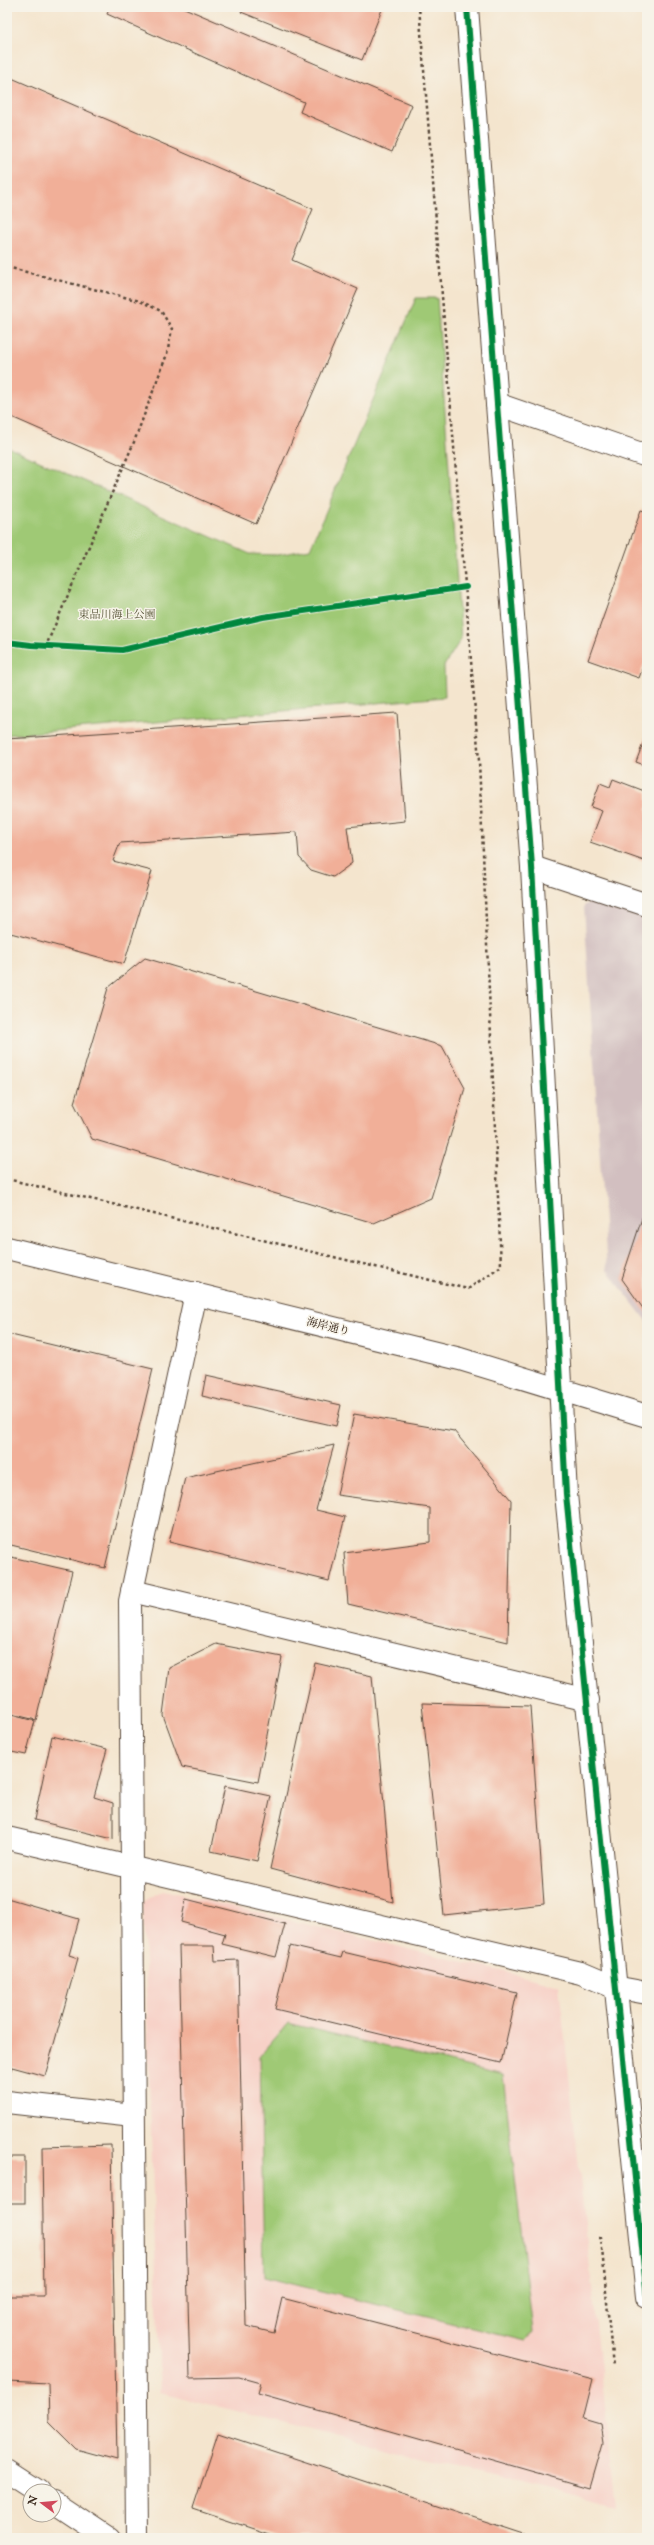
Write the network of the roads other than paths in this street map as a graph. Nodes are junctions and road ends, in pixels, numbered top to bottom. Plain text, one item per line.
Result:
1 (467, 7) edge
2 (497, 404) junction
3 (647, 456) edge
4 (532, 867) junction
5 (647, 905) edge
6 (7, 1248) edge
7 (196, 1293) junction
8 (561, 1389) junction
9 (647, 1416) edge
10 (132, 1591) junction
11 (588, 1700) junction
12 (7, 1838) edge
13 (132, 1868) junction
14 (614, 1987) junction
15 (647, 1994) edge
16 (7, 2102) edge
17 (133, 2116) junction
18 (647, 2297) edge
19 (7, 2471) edge
20 (26, 2483) edge
21 (62, 2507) edge
22 (108, 2538) edge
23 (137, 2538) edge

1 - 2 main road
2 - 3 main road
2 - 4 main road
4 - 5 main road
4 - 8 main road
6 - 7 main road, 海岸通り
7 - 8 main road, 海岸通り
7 - 10 main road
8 - 9 main road, 海岸通り
8 - 11 main road
10 - 11 main road
10 - 13 main road
11 - 14 main road
12 - 13 main road
13 - 14 main road
13 - 17 main road
14 - 15 main road
14 - 18 main road
16 - 17 main road
17 - 23 main road
19 - 20 main road
21 - 22 main road

